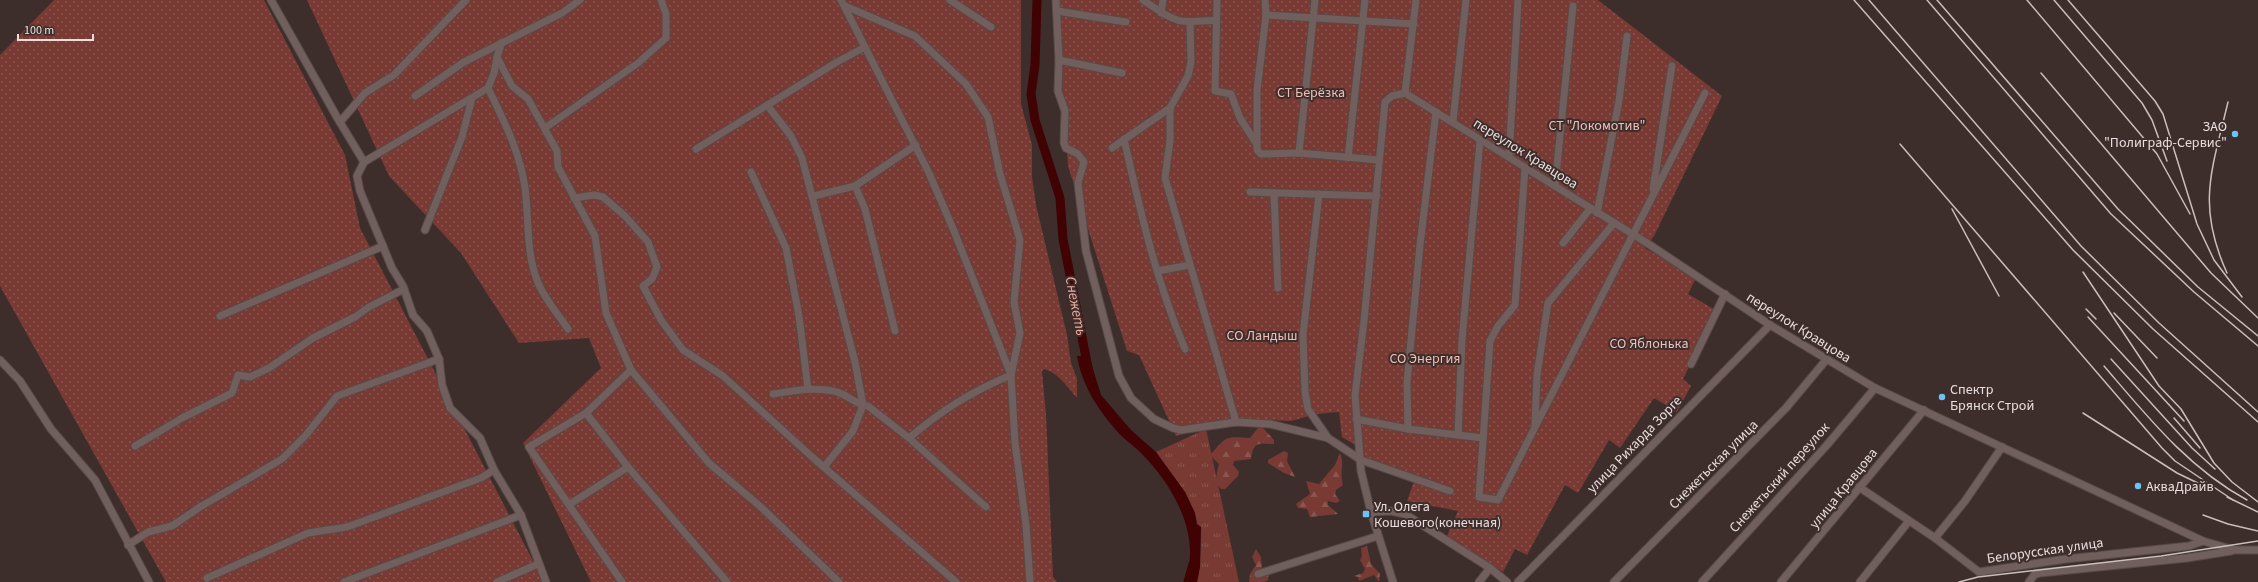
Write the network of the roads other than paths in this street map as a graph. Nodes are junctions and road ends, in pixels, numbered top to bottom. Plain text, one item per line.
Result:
1 (272, 0) edge
2 (466, 0) edge
3 (580, 0) edge
4 (661, 0) edge
5 (950, 0) edge
6 (1056, 0) edge
7 (1143, 0) edge
8 (1163, 0) edge
9 (1217, 0) edge
10 (1265, 0) edge
11 (1315, 0) edge
12 (1364, 0) edge
13 (1416, 0) edge
14 (1466, 0) edge
15 (1518, 0) edge
16 (843, 3) edge
17 (1574, 6) dead end
18 (1057, 11) junction
19 (1161, 13) junction
20 (1266, 15) junction
21 (1314, 19) junction
22 (1216, 20) junction
23 (1126, 22) dead end
24 (1363, 22) junction
25 (1190, 23) junction
26 (1414, 24) junction
27 (991, 27) dead end
28 (1627, 36) dead end
29 (502, 42) junction
30 (865, 47) junction
31 (497, 57) junction
32 (1059, 60) junction
33 (1672, 66) dead end
34 (1122, 73) dead end
35 (488, 88) junction
36 (1405, 92) junction
37 (1705, 93) dead end
38 (415, 96) dead end
39 (472, 98) junction
40 (767, 105) junction
41 (1170, 108) junction
42 (1436, 112) junction
43 (340, 122) junction
44 (1452, 122) junction
45 (545, 128) junction
46 (1124, 139) junction
47 (1480, 141) junction
48 (1256, 143) junction
49 (916, 145) junction
50 (1112, 148) dead end
51 (696, 149) dead end
52 (1299, 153) junction
53 (1509, 157) junction
54 (1348, 158) junction
55 (1379, 160) junction
56 (364, 162) junction
57 (1525, 168) junction
58 (751, 172) dead end
59 (854, 186) junction
60 (1555, 186) junction
61 (1250, 192) dead end
62 (1274, 193) junction
63 (1319, 194) junction
64 (1652, 195) junction
65 (814, 196) junction
66 (1377, 196) junction
67 (574, 198) junction
68 (1594, 211) junction
69 (1614, 223) junction
70 (425, 230) dead end
71 (1633, 235) junction
72 (1562, 243) dead end
73 (383, 246) junction
74 (1190, 264) junction
75 (1156, 271) junction
76 (404, 288) junction
77 (1278, 288) dead end
78 (1725, 294) junction
79 (220, 316) dead end
80 (1770, 325) junction
81 (568, 329) dead end
82 (895, 331) dead end
83 (1185, 348) dead end
84 (439, 359) junction
85 (0, 360) edge
86 (1826, 360) junction
87 (1691, 364) dead end
88 (631, 370) junction
89 (1011, 375) junction
90 (1874, 388) junction
91 (808, 389) junction
92 (773, 394) dead end
93 (862, 405) junction
94 (1924, 410) junction
95 (586, 413) junction
96 (1356, 419) junction
97 (1236, 422) junction
98 (1535, 426) junction
99 (1408, 429) junction
100 (1458, 435) junction
101 (909, 438) junction
102 (1328, 438) junction
103 (1483, 438) junction
104 (135, 446) dead end
105 (2002, 447) junction
106 (1360, 460) junction
107 (628, 467) junction
108 (824, 467) junction
109 (494, 470) junction
110 (1859, 488) junction
111 (1450, 491) dead end
112 (570, 504) junction
113 (986, 507) dead end
114 (1371, 512) junction
115 (521, 515) junction
116 (1909, 521) junction
117 (1378, 536) junction
118 (1935, 538) junction
119 (2203, 541) junction
120 (128, 545) junction
121 (2234, 550) junction
122 (2258, 550) edge
123 (538, 564) junction
124 (1490, 568) junction
125 (1258, 574) dead end
126 (207, 578) dead end
127 (149, 582) edge
128 (344, 582) edge
129 (497, 582) edge
130 (546, 582) edge
131 (622, 582) edge
132 (728, 582) edge
133 (839, 582) edge
134 (956, 582) edge
135 (1030, 582) edge
136 (1393, 582) edge
137 (1480, 582) edge
138 (1507, 582) edge
139 (1518, 582) edge
140 (1614, 582) edge
141 (1702, 582) edge
142 (1782, 582) edge
143 (1860, 582) edge
144 (2029, 582) edge

1 - 43 street
2 - 43 street
3 - 29 street
4 - 45 street
5 - 27 street
6 - 18 street
7 - 19 street
8 - 19 street
9 - 22 street
10 - 20 street
11 - 21 street
12 - 24 street
13 - 26 street
14 - 44 street
15 - 53 street
16 - 30 street
16 - 89 street
17 - 60 street
18 - 23 street
18 - 32 street
19 - 25 street
20 - 21 street
20 - 48 street
21 - 24 street
21 - 52 street
22 - 25 street
22 - 48 street
24 - 26 street
24 - 54 street
25 - 41 street
26 - 36 street
28 - 68 street
29 - 31 street
29 - 38 street
30 - 40 street
30 - 49 street
31 - 35 street
31 - 45 street
32 - 34 street
32 - 97 street
33 - 64 street
35 - 39 street
35 - 81 street
36 - 42 street, переулок Кравцова
36 - 55 street
37 - 64 street
39 - 56 street
39 - 70 street
40 - 51 street
40 - 65 street
41 - 46 street
41 - 74 street
42 - 44 street, переулок Кравцова
42 - 99 street
43 - 56 street
44 - 47 street, переулок Кравцова
45 - 67 street
46 - 50 street
46 - 75 street
47 - 53 street, переулок Кравцова
47 - 100 street
48 - 52 street
49 - 59 street
49 - 89 street
52 - 54 street
53 - 57 street, переулок Кравцова
54 - 55 street
55 - 66 street
56 - 73 street
57 - 60 street, переулок Кравцова
57 - 103 street
58 - 91 street
59 - 65 street
59 - 82 street
60 - 68 street, переулок Кравцова
61 - 62 street
62 - 63 street
62 - 77 street
63 - 66 street
63 - 102 street
64 - 71 street
65 - 93 street
66 - 96 street
67 - 88 street
67 - 108 street
68 - 69 street, переулок Кравцова
68 - 72 street
69 - 71 street, переулок Кравцова
69 - 98 street
71 - 78 street, переулок Кравцова
71 - 98 street
73 - 76 street
73 - 79 street
74 - 75 street
74 - 97 street
75 - 83 street
76 - 84 street
76 - 104 street
78 - 80 street, переулок Кравцова
78 - 87 street
80 - 86 street, переулок Кравцова
80 - 139 street, улица Рихарда Зорге
84 - 109 street
84 - 120 street
85 - 120 street
86 - 90 street, переулок Кравцова
86 - 140 street, Снежетьская улица
88 - 95 street
88 - 133 street
89 - 101 street
89 - 135 street
90 - 94 street, переулок Кравцова
90 - 141 street, Снежетьский переулок
91 - 92 street
91 - 93 street
93 - 101 street
93 - 108 street
94 - 105 street, переулок Кравцова
94 - 110 street, улица Кравцова
95 - 107 street
95 - 112 street
96 - 99 street
96 - 106 street
97 - 102 street
98 - 103 street
99 - 100 street
100 - 103 street
101 - 113 street
102 - 106 street
105 - 118 street
105 - 119 street, переулок Кравцова
106 - 111 street
106 - 114 street
107 - 112 street
107 - 132 street
108 - 134 street
109 - 115 street
109 - 126 street
110 - 116 street, Белорусская улица
110 - 142 street, улица Кравцова
112 - 131 street
114 - 117 street
114 - 124 street
115 - 123 street
115 - 128 street
116 - 118 street, Белорусская улица
116 - 143 street
117 - 125 street
117 - 136 street
118 - 119 street, Белорусская улица
119 - 121 street
120 - 127 street
121 - 122 street
121 - 144 street
123 - 129 street
123 - 130 street
124 - 137 street
124 - 138 street

